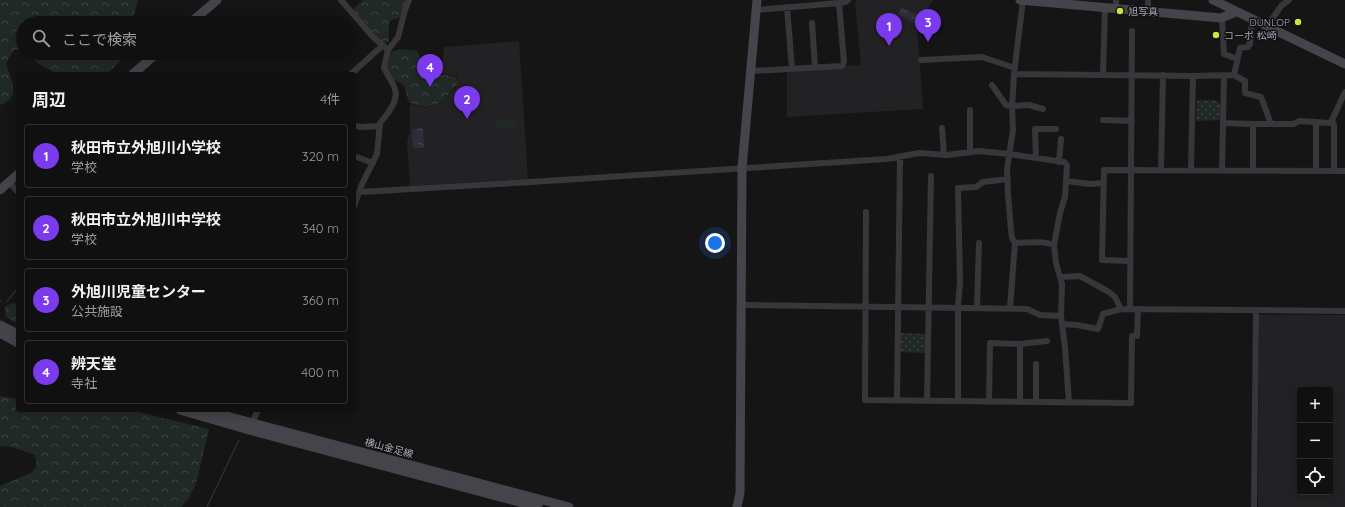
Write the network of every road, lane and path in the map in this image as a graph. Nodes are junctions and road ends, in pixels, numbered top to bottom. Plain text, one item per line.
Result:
1 (217, 0) edge
2 (341, 0) edge
3 (409, 0) edge
4 (757, 0) edge
5 (848, 0) edge
6 (1022, 0) edge
7 (1148, 0) edge
8 (1213, 0) edge
9 (1289, 0) edge
10 (1069, 2) edge
11 (1282, 2) edge
12 (839, 3) junction
13 (1116, 4) edge
14 (787, 7) junction
15 (1105, 7) junction
16 (756, 10) junction
17 (1148, 11) junction
18 (1236, 12) junction
19 (198, 16) edge
20 (356, 16) edge
21 (356, 16) edge
22 (1222, 17) junction
23 (1252, 19) junction
24 (812, 23) dead end
25 (1267, 26) junction
26 (1132, 31) dead end
27 (385, 48) junction
28 (1237, 59) junction
29 (149, 60) edge
30 (921, 60) dead end
31 (1345, 64) edge
32 (815, 67) junction
33 (792, 69) junction
34 (751, 71) junction
35 (1014, 71) junction
36 (135, 72) edge
37 (354, 72) edge
38 (1103, 75) junction
39 (1132, 75) junction
40 (1163, 75) junction
41 (1234, 75) junction
42 (1193, 76) junction
43 (1224, 76) junction
44 (992, 85) dead end
45 (1345, 92) edge
46 (1012, 106) junction
47 (1043, 109) dead end
48 (970, 110) dead end
49 (1103, 120) dead end
50 (1332, 120) junction
51 (1132, 121) junction
52 (1316, 123) junction
53 (1223, 124) junction
54 (1253, 124) junction
55 (1271, 124) junction
56 (356, 125) edge
57 (380, 126) junction
58 (942, 128) dead end
59 (1056, 129) dead end
60 (1060, 139) dead end
61 (970, 152) junction
62 (1009, 154) junction
63 (944, 155) junction
64 (356, 157) edge
65 (900, 157) junction
66 (1036, 158) junction
67 (1059, 162) junction
68 (373, 163) junction
69 (742, 168) junction
70 (1131, 169) junction
71 (1161, 169) junction
72 (1191, 169) junction
73 (1222, 170) junction
74 (1254, 170) junction
75 (1316, 171) junction
76 (1334, 171) junction
77 (1345, 171) edge
78 (16, 176) edge
79 (931, 176) dead end
80 (1008, 179) junction
81 (1066, 180) junction
82 (9, 182) junction
83 (1103, 183) junction
84 (0, 190) edge
85 (16, 190) edge
86 (360, 192) junction
87 (356, 201) edge
88 (866, 212) dead end
89 (979, 243) dead end
90 (1015, 243) junction
91 (1054, 245) junction
92 (1130, 261) junction
93 (1061, 277) junction
94 (741, 305) junction
95 (866, 307) junction
96 (898, 307) junction
97 (958, 307) junction
98 (928, 308) junction
99 (977, 308) junction
100 (1010, 308) junction
101 (1121, 309) junction
102 (1130, 309) junction
103 (1138, 309) junction
104 (1256, 310) junction
105 (1345, 311) edge
106 (1061, 316) junction
107 (1062, 324) junction
108 (0, 325) edge
109 (0, 333) edge
110 (16, 333) edge
111 (16, 342) edge
112 (1048, 342) dead end
113 (1020, 344) junction
114 (1036, 364) dead end
115 (897, 400) junction
116 (927, 401) junction
117 (958, 401) junction
118 (989, 402) junction
119 (1020, 402) junction
120 (1036, 402) junction
121 (1069, 403) junction
122 (187, 412) edge
123 (211, 412) edge
124 (257, 412) edge
125 (252, 423) junction
126 (538, 507) edge
127 (569, 507) edge
128 (737, 507) edge
129 (1254, 507) edge

1 - 19 street
2 - 21 street
3 - 27 street
4 - 16 street
5 - 12 street
6 - 10 street
6 - 35 street
7 - 17 street
8 - 18 street
9 - 11 street
10 - 15 street
11 - 25 street
12 - 14 street
12 - 32 street
13 - 15 street
13 - 17 street
14 - 16 street
14 - 33 street
15 - 38 street
16 - 34 street
17 - 22 street
18 - 22 street
18 - 23 street
20 - 27 street
22 - 28 street
23 - 25 street
23 - 28 street
24 - 32 street
25 - 31 street
26 - 39 street
27 - 37 street
27 - 57 street
28 - 41 street
29 - 36 street
30 - 35 street
32 - 33 street
33 - 34 street
34 - 69 street
35 - 38 street
35 - 46 street
38 - 39 street
39 - 40 street
39 - 51 street
40 - 42 street
40 - 71 street
41 - 43 street
41 - 55 street
42 - 43 street
42 - 72 street
43 - 53 street
44 - 46 street
45 - 50 street
46 - 47 street
46 - 62 street
48 - 61 street
49 - 51 street
50 - 52 street
50 - 76 street
51 - 70 street
52 - 55 street
52 - 75 street
53 - 54 street
53 - 73 street
54 - 55 street
54 - 74 street
56 - 57 street
57 - 68 street
58 - 63 street
59 - 66 street
60 - 67 street
61 - 62 street
61 - 63 street
62 - 66 street
62 - 80 street
63 - 65 street
64 - 68 street
65 - 69 street
65 - 96 street
66 - 67 street
67 - 81 street
68 - 86 street
69 - 86 street
69 - 94 street
70 - 71 street
70 - 83 street
70 - 92 street
71 - 72 street
72 - 73 street
73 - 74 street
74 - 75 street
75 - 76 street
76 - 77 street
78 - 82 street
79 - 98 street
80 - 90 street
80 - 97 street
81 - 83 street
81 - 91 street
82 - 84 street
82 - 85 street
83 - 92 street
86 - 87 street
88 - 95 street
89 - 99 street
90 - 91 street
90 - 100 street
91 - 93 street
92 - 102 street
93 - 101 street
93 - 106 street
94 - 95 street
94 - 128 street
95 - 96 street
95 - 115 street
96 - 98 street
96 - 115 street
97 - 98 street
97 - 99 street
97 - 117 street
98 - 116 street
99 - 100 street
100 - 106 street
101 - 102 street
101 - 107 street
102 - 103 street
103 - 104 street
103 - 121 street
104 - 105 street
104 - 129 street
106 - 107 street
107 - 121 street
108 - 110 street
109 - 111 street
112 - 113 street
113 - 118 street
113 - 119 street
114 - 120 street
115 - 116 street
116 - 117 street
117 - 118 street
118 - 119 street
119 - 120 street
120 - 121 street
122 - 126 street, 横山金足線
123 - 125 street, 横山金足線
124 - 125 street
125 - 127 street, 横山金足線

